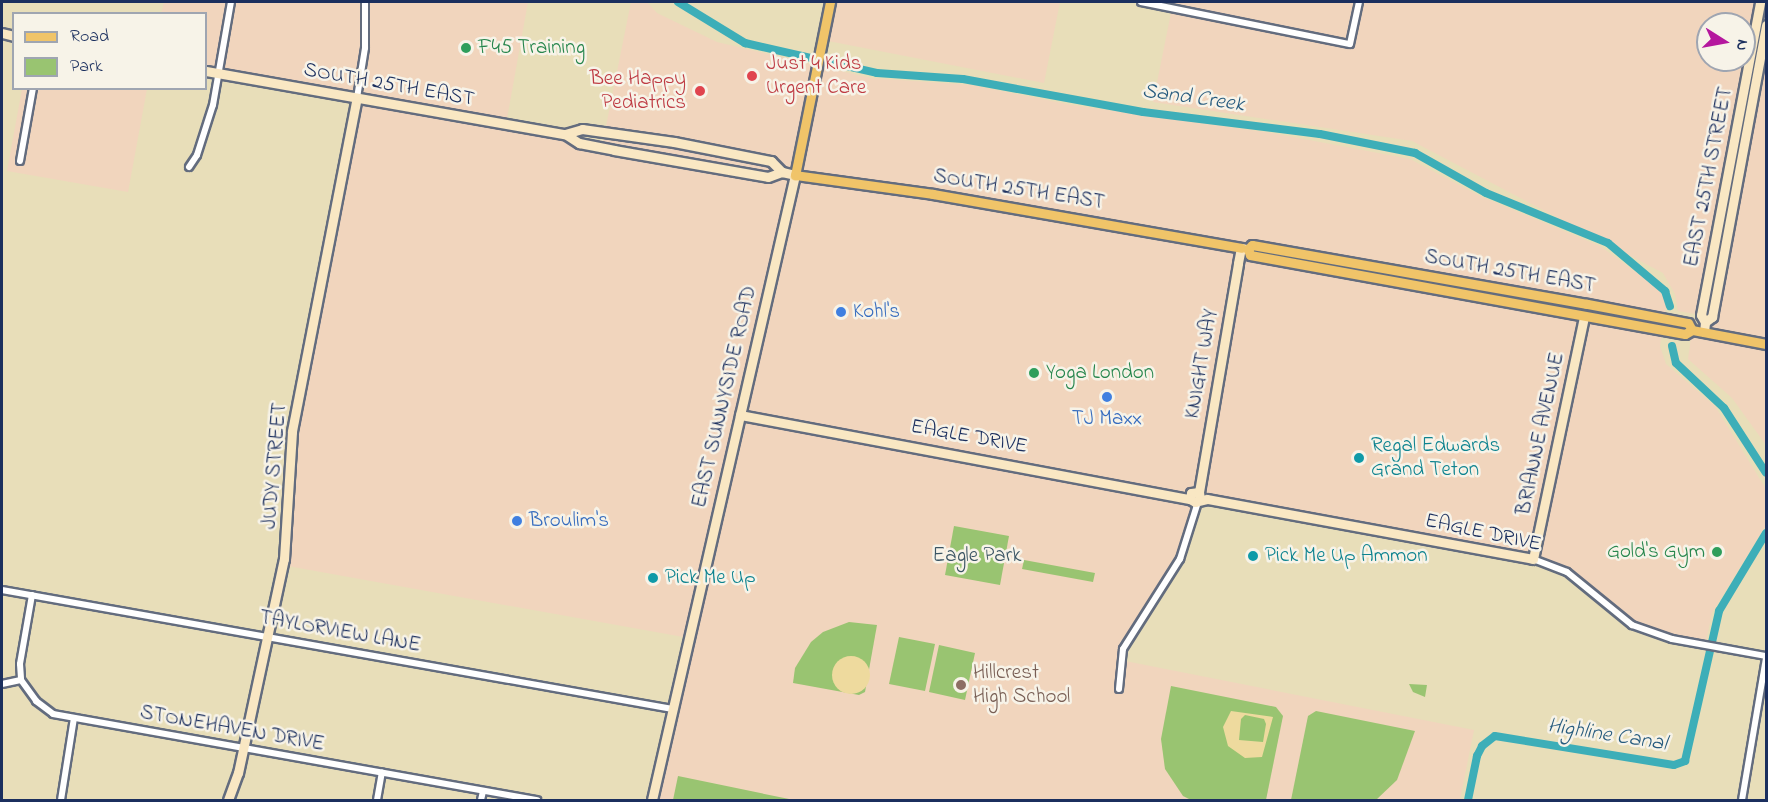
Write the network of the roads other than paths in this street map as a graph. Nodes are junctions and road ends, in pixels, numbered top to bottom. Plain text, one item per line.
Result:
1 (231, 2) edge
2 (365, 2) edge
3 (830, 2) edge
4 (1141, 2) edge
5 (1359, 2) edge
6 (1760, 2) edge
7 (1767, 25) edge
8 (207, 71) edge
9 (218, 73) junction
10 (33, 90) edge
11 (357, 98) junction
12 (565, 134) junction
13 (20, 162) dead end
14 (189, 167) dead end
15 (782, 172) junction
16 (795, 175) junction
17 (1245, 249) junction
18 (1410, 273) junction
19 (1408, 284) junction
20 (1557, 298) junction
21 (1529, 306) junction
22 (1584, 316) junction
23 (1705, 327) junction
24 (1692, 330) junction
25 (1767, 344) edge
26 (740, 415) junction
27 (1196, 497) junction
28 (1533, 559) junction
29 (2, 590) edge
30 (32, 596) junction
31 (268, 636) junction
32 (1767, 657) edge
33 (21, 680) junction
34 (2, 684) edge
35 (1119, 689) dead end
36 (673, 709) junction
37 (74, 718) junction
38 (243, 748) junction
39 (382, 772) junction
40 (483, 791) junction
41 (61, 801) edge
42 (228, 801) edge
43 (377, 801) edge
44 (481, 801) edge
45 (537, 801) edge
46 (652, 801) edge
47 (1742, 801) edge

1 - 9 street
2 - 11 street
3 - 16 main road, EAST SUNNYSIDE ROAD
4 - 5 street
6 - 23 street, EAST 25TH STREET
7 - 23 street, EAST 25TH STREET
8 - 9 street, SOUTH 25TH EAST
9 - 11 street, SOUTH 25TH EAST
9 - 14 street
10 - 13 street
11 - 12 street, SOUTH 25TH EAST
11 - 31 street, JUDY STREET
12 - 15 street, SOUTH 25TH EAST
12 - 15 street, SOUTH 25TH EAST
15 - 16 street, SOUTH 25TH EAST
16 - 17 main road, SOUTH 25TH EAST
16 - 26 street, EAST SUNNYSIDE ROAD
17 - 18 main road, SOUTH 25TH EAST
17 - 19 main road, SOUTH 25TH EAST
17 - 27 street, KNIGHT WAY
18 - 19 main road
18 - 20 main road, SOUTH 25TH EAST
19 - 21 main road, SOUTH 25TH EAST
20 - 21 main road
20 - 24 main road, SOUTH 25TH EAST
21 - 22 main road, SOUTH 25TH EAST
22 - 24 main road, SOUTH 25TH EAST
22 - 28 street, BRIANNE AVENUE
23 - 24 main road, SOUTH 25TH EAST
23 - 25 main road, SOUTH 25TH EAST
26 - 27 street, EAGLE DRIVE
26 - 36 street, EAST SUNNYSIDE ROAD
27 - 28 street, EAGLE DRIVE
27 - 35 street, KNIGHT WAY
28 - 32 street, EAGLE DRIVE
29 - 30 street, TAYLORVIEW LANE
30 - 31 street, TAYLORVIEW LANE
30 - 33 street
31 - 36 street, TAYLORVIEW LANE
31 - 38 street, JUDY STREET
32 - 47 street
33 - 34 street
33 - 37 street, STONEHAVEN DRIVE
36 - 46 street, EAST SUNNYSIDE ROAD
37 - 38 street, STONEHAVEN DRIVE
37 - 41 street
38 - 39 street, STONEHAVEN DRIVE
38 - 42 street, JUDY STREET
39 - 40 street, STONEHAVEN DRIVE
39 - 43 street
40 - 44 street
40 - 45 street, STONEHAVEN DRIVE

